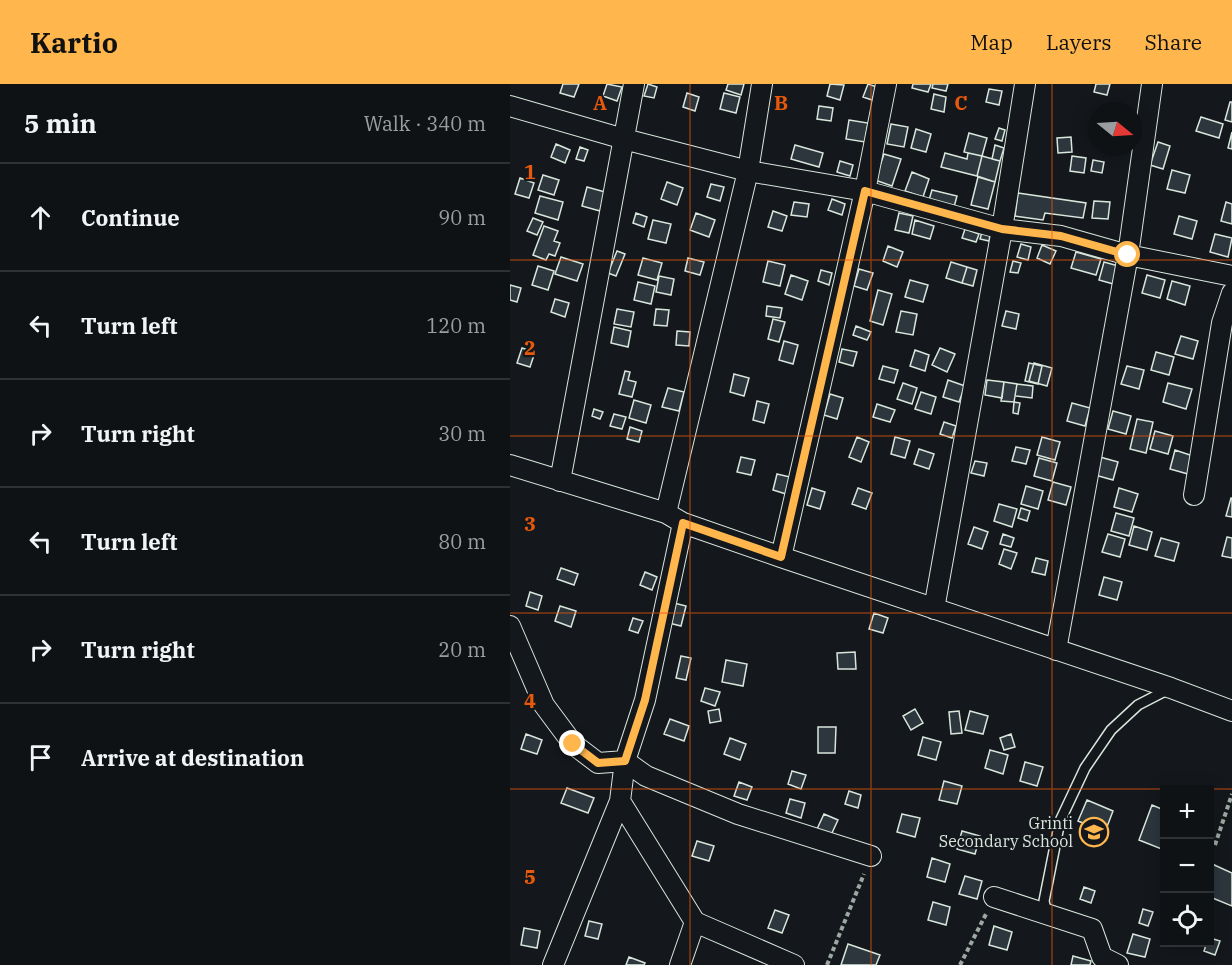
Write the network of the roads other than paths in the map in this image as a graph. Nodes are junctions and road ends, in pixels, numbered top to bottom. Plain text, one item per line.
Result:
1 (634, 84) edge
2 (762, 84) edge
3 (886, 84) edge
4 (1025, 84) edge
5 (1152, 84) edge
6 (510, 106) edge
7 (624, 139) junction
8 (748, 171) junction
9 (865, 191) junction
10 (1002, 229) junction
11 (1128, 255) junction
12 (1232, 276) edge
13 (1232, 293) edge
14 (510, 465) edge
15 (560, 481) junction
16 (1194, 495) dead end
17 (674, 518) junction
18 (781, 557) junction
19 (934, 609) junction
20 (510, 626) edge
21 (1056, 650) junction
22 (1171, 687) junction
23 (1232, 711) edge
24 (625, 761) junction
25 (620, 801) junction
26 (871, 856) road end
27 (994, 897) road end
28 (1047, 914) junction
29 (695, 922) junction
30 (1106, 962) edge
31 (553, 965) edge
32 (680, 965) edge
33 (794, 965) edge

1 - 7 street
2 - 8 street
3 - 9 street
4 - 10 street
5 - 11 street
6 - 7 street
7 - 8 street
7 - 15 street
8 - 9 street
8 - 17 street
9 - 10 street
9 - 18 street
10 - 11 street
10 - 19 street
11 - 12 street
11 - 21 street
13 - 16 street
14 - 15 street
15 - 17 street
17 - 18 street
17 - 24 street
18 - 19 street
19 - 21 street
20 - 24 street
21 - 22 street
22 - 23 street
22 - 28 lane
24 - 25 street
24 - 26 street
25 - 29 street
25 - 31 street
27 - 28 street
28 - 30 street
29 - 32 street
29 - 33 street

